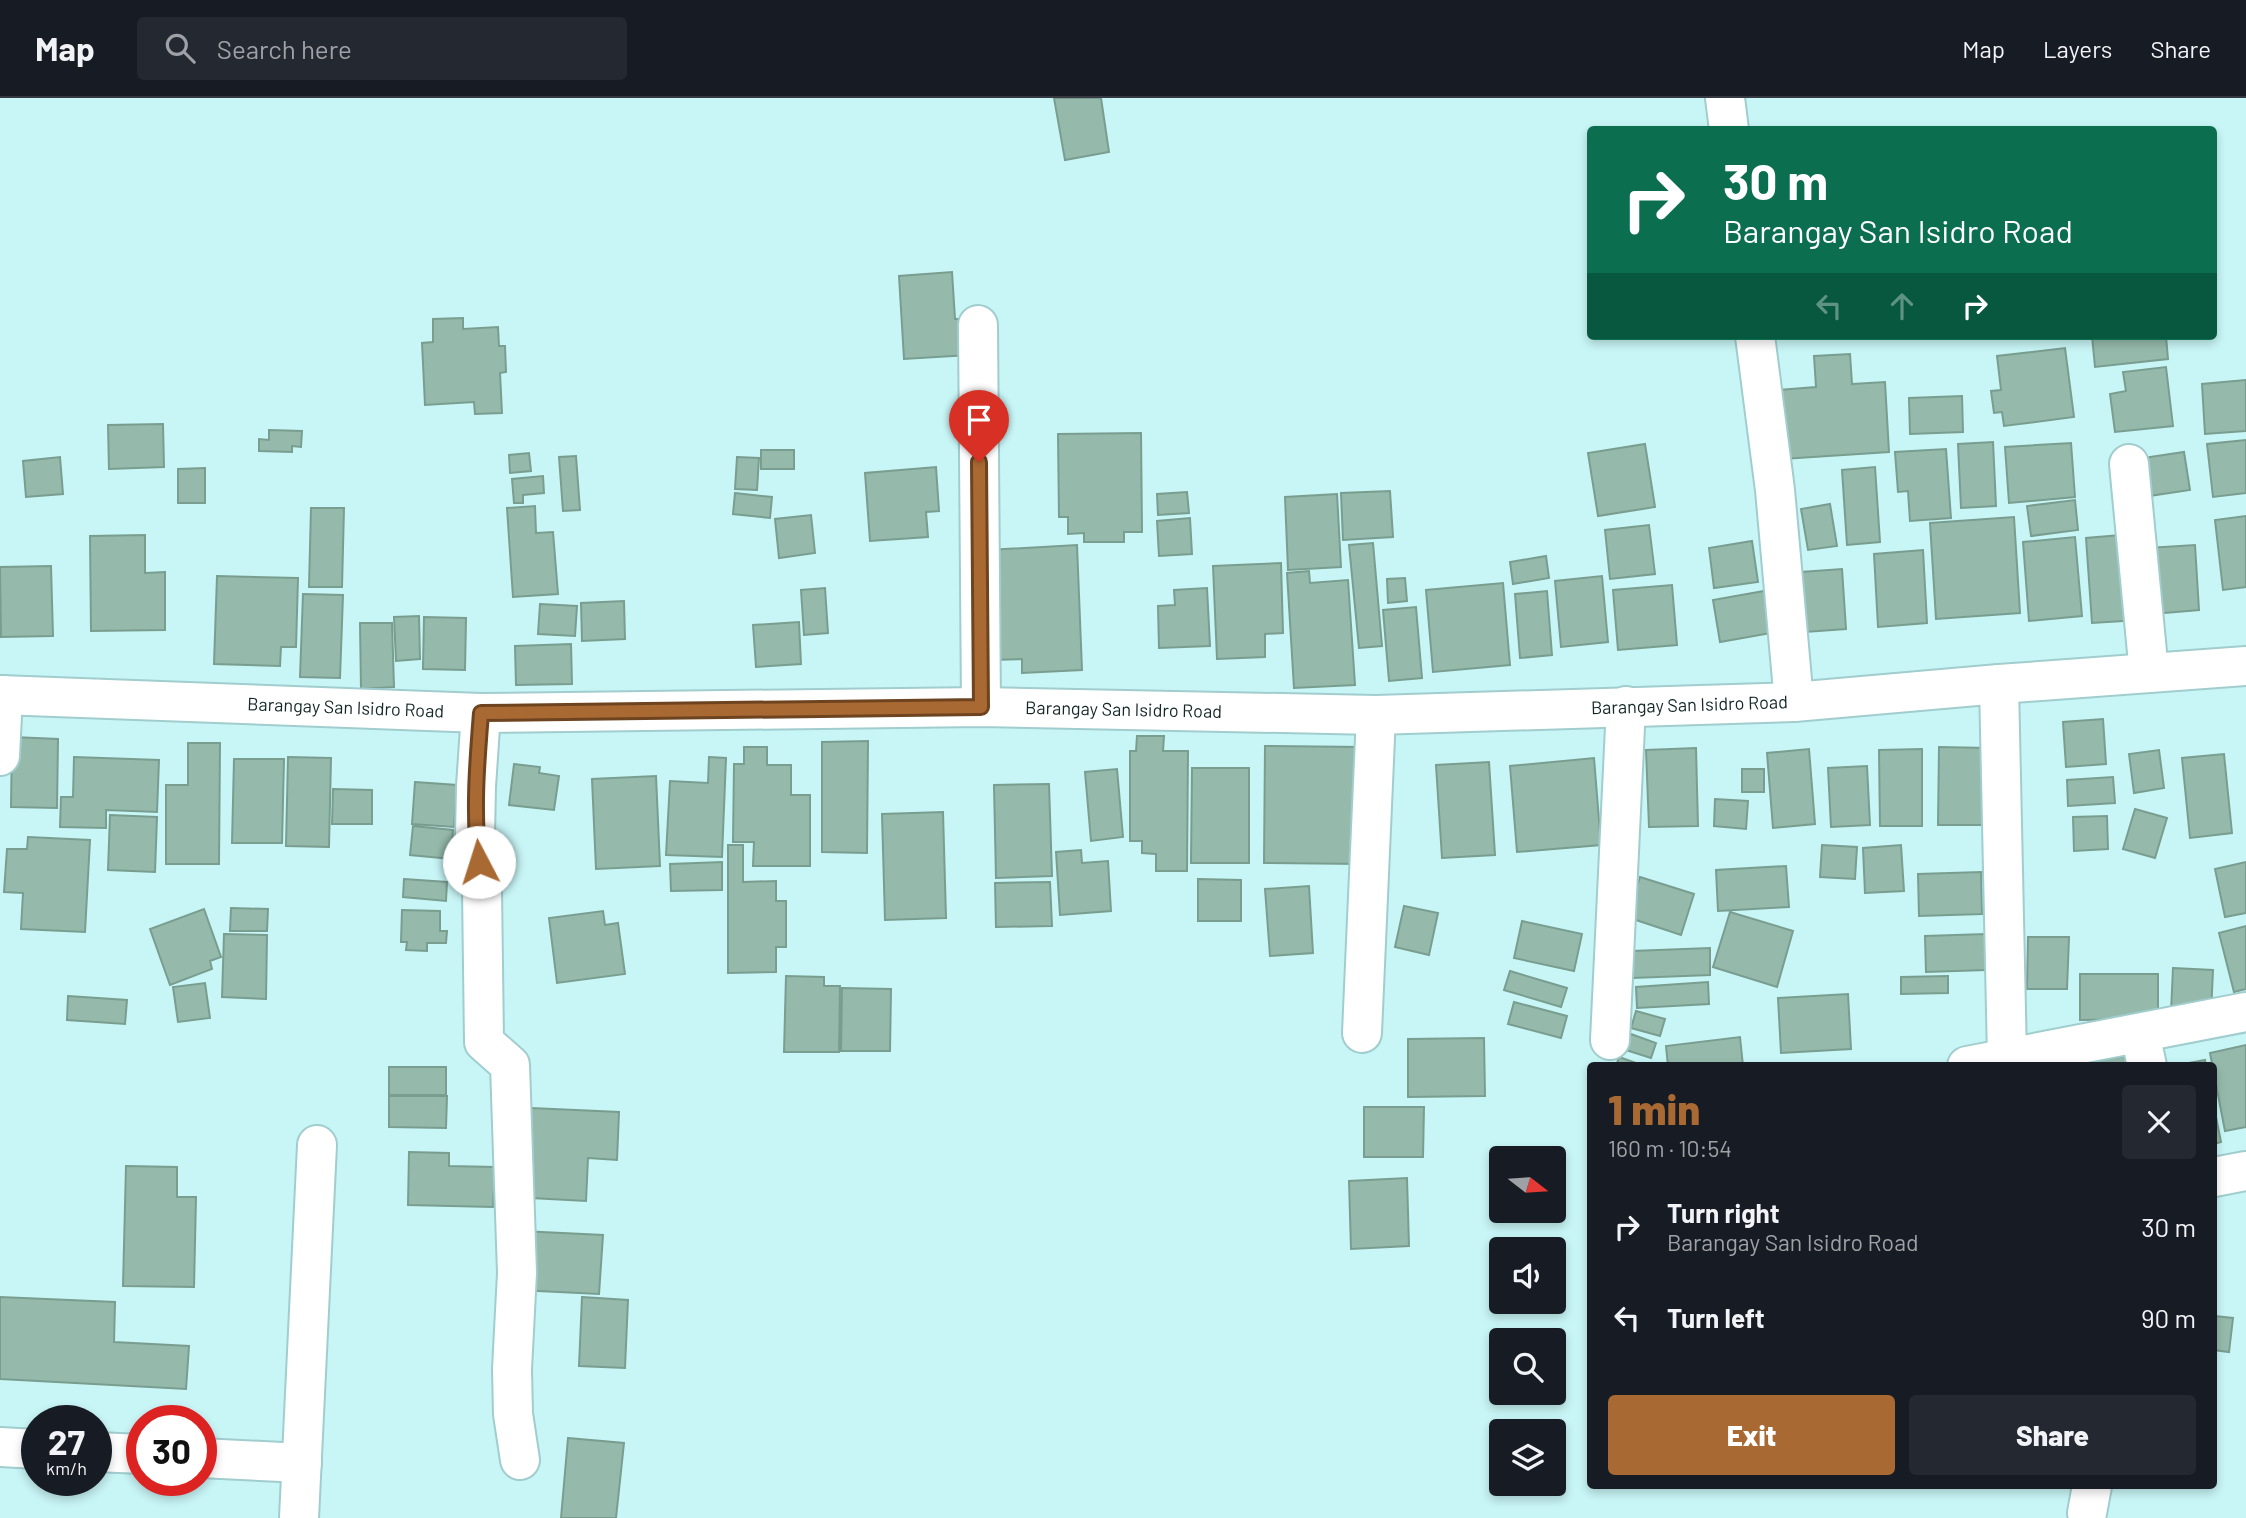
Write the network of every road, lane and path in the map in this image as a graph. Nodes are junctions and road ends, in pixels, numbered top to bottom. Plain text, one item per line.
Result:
1 (1725, 98) edge
2 (1728, 126) edge
3 (978, 325) dead end
4 (1756, 340) edge
5 (2129, 464) dead end
6 (2246, 666) edge
7 (2149, 673) junction
8 (1999, 684) junction
9 (1, 695) edge
10 (1794, 702) junction
11 (1626, 706) junction
12 (981, 707) junction
13 (481, 713) junction
14 (1376, 715) junction
15 (0, 755) edge
16 (2246, 1012) edge
17 (1362, 1033) dead end
18 (1610, 1040) dead end
19 (2143, 1049) edge
20 (2025, 1059) edge
21 (2000, 1062) edge
22 (317, 1145) dead end
23 (2246, 1171) edge
24 (2217, 1176) edge
25 (0, 1447) edge
26 (21, 1448) edge
27 (217, 1459) edge
28 (520, 1460) dead end
29 (302, 1463) junction
30 (299, 1518) edge

1 - 2 street
3 - 12 street
4 - 10 street
5 - 7 street
6 - 7 street, Barangay San Isidro Road
7 - 8 street, Barangay San Isidro Road
8 - 10 street, Barangay San Isidro Road
8 - 20 street
9 - 13 street, Barangay San Isidro Road
9 - 15 street
10 - 11 street, Barangay San Isidro Road
11 - 14 street, Barangay San Isidro Road
11 - 18 street
12 - 13 street, Barangay San Isidro Road
12 - 14 street, Barangay San Isidro Road
13 - 28 street
14 - 17 street
16 - 19 street
19 - 20 street
20 - 21 street
22 - 29 street
23 - 24 street
25 - 26 street
27 - 29 street
29 - 30 street

